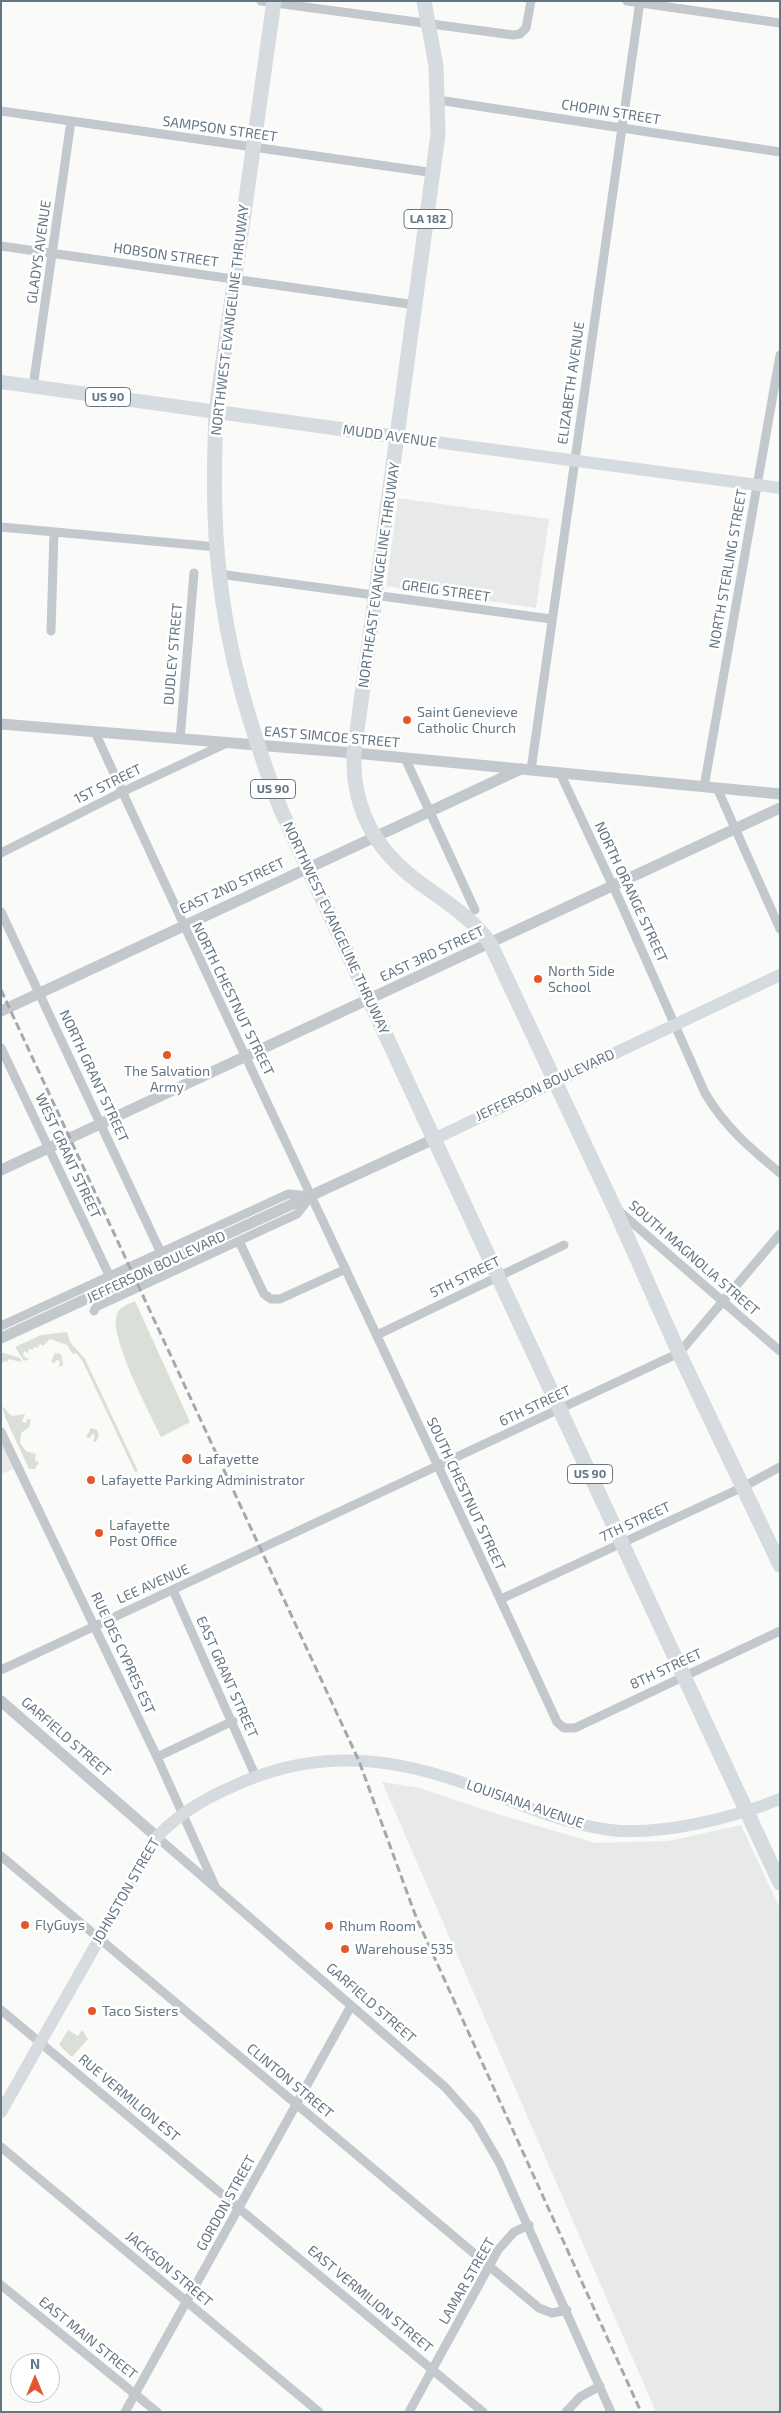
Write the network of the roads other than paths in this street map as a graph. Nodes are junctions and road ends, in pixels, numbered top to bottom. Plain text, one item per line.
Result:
1 (424, 1) edge
2 (531, 1) edge
3 (626, 1) edge
4 (269, 2) edge
5 (640, 2) edge
6 (780, 23) edge
7 (429, 24) junction
8 (438, 100) junction
9 (1, 112) edge
10 (72, 122) junction
11 (621, 128) junction
12 (252, 147) junction
13 (780, 152) edge
14 (435, 173) junction
15 (1, 246) edge
16 (53, 253) junction
17 (233, 278) junction
18 (416, 305) junction
19 (780, 356) edge
20 (1, 382) edge
21 (33, 387) junction
22 (216, 412) junction
23 (398, 437) junction
24 (573, 462) junction
25 (757, 485) junction
26 (780, 488) edge
27 (1, 527) edge
28 (54, 532) junction
29 (217, 547) junction
30 (194, 572) dead end
31 (219, 574) junction
32 (375, 595) junction
33 (551, 619) junction
34 (52, 632) dead end
35 (1, 724) edge
36 (95, 732) junction
37 (180, 738) junction
38 (227, 743) junction
39 (258, 746) junction
40 (354, 753) junction
41 (404, 758) junction
42 (526, 769) junction
43 (560, 773) junction
44 (704, 786) junction
45 (718, 788) junction
46 (122, 792) junction
47 (780, 794) edge
48 (780, 808) edge
49 (430, 812) junction
50 (736, 828) junction
51 (375, 837) junction
52 (1, 853) edge
53 (308, 868) junction
54 (613, 886) junction
55 (475, 910) dead end
56 (1, 912) edge
57 (183, 926) junction
58 (780, 929) edge
59 (490, 943) junction
60 (780, 975) edge
61 (39, 993) junction
62 (369, 1000) junction
63 (5, 1009) edge
64 (675, 1024) junction
65 (1, 1048) edge
66 (247, 1057) junction
67 (555, 1081) junction
68 (101, 1124) junction
69 (434, 1139) junction
70 (50, 1148) junction
71 (1, 1170) edge
72 (780, 1173) edge
73 (311, 1196) junction
74 (614, 1207) junction
75 (780, 1234) edge
76 (239, 1240) junction
77 (564, 1245) dead end
78 (161, 1253) junction
79 (346, 1269) junction
80 (498, 1276) junction
81 (110, 1277) junction
82 (722, 1300) junction
83 (94, 1311) dead end
84 (1, 1326) edge
85 (377, 1335) junction
86 (1, 1338) edge
87 (780, 1350) edge
88 (679, 1353) junction
89 (560, 1410) junction
90 (1, 1432) edge
91 (438, 1466) junction
92 (780, 1467) edge
93 (743, 1487) junction
94 (622, 1544) junction
95 (260, 1548) joint
96 (780, 1565) edge
97 (173, 1590) junction
98 (501, 1599) junction
99 (95, 1626) junction
100 (780, 1631) edge
101 (1, 1670) edge
102 (683, 1676) junction
103 (1, 1701) edge
104 (233, 1721) junction
105 (564, 1728) joint
106 (157, 1757) junction
107 (359, 1761) joint
108 (256, 1776) junction
109 (780, 1799) edge
110 (746, 1810) junction
111 (182, 1813) junction
112 (157, 1837) junction
113 (1, 1856) edge
114 (780, 1883) edge
115 (216, 1889) junction
116 (98, 1939) junction
117 (351, 2006) junction
118 (1, 2010) edge
119 (42, 2044) junction
120 (297, 2104) junction
121 (1, 2112) edge
122 (1, 2147) edge
123 (238, 2208) junction
124 (529, 2225) junction
125 (490, 2266) junction
126 (1, 2285) edge
127 (187, 2302) junction
128 (567, 2310) junction
129 (433, 2369) junction
130 (600, 2386) junction
131 (135, 2393) junction
132 (125, 2412) edge
133 (157, 2412) edge
134 (319, 2412) edge
135 (409, 2412) edge
136 (483, 2412) edge
137 (566, 2412) edge
138 (611, 2412) edge

1 - 7 highway, NORTHEAST EVANGELINE THRUWAY / LA 182
2 - 7 street
3 - 5 street
4 - 7 street
4 - 12 highway, NORTHWEST EVANGELINE THRUWAY
5 - 6 street
5 - 11 street, ELIZABETH AVENUE
7 - 8 highway, NORTHEAST EVANGELINE THRUWAY / LA 182
8 - 11 street, CHOPIN STREET
8 - 14 highway, NORTHEAST EVANGELINE THRUWAY / LA 182
9 - 10 street, SAMPSON STREET
10 - 12 street, SAMPSON STREET
10 - 16 street, GLADYS AVENUE
11 - 13 street, CHOPIN STREET
11 - 24 street, ELIZABETH AVENUE
12 - 14 street, SAMPSON STREET
12 - 17 highway, NORTHWEST EVANGELINE THRUWAY
14 - 18 highway, NORTHEAST EVANGELINE THRUWAY / LA 182
15 - 16 street, HOBSON STREET
16 - 17 street, HOBSON STREET
16 - 21 street, GLADYS AVENUE
17 - 18 street, HOBSON STREET
17 - 22 highway, NORTHWEST EVANGELINE THRUWAY
18 - 23 highway, NORTHEAST EVANGELINE THRUWAY / LA 182
19 - 25 street, NORTH STERLING STREET
20 - 21 main road, MUDD AVENUE / US 90
21 - 22 main road, MUDD AVENUE / US 90
22 - 23 main road, MUDD AVENUE / US 90
22 - 29 highway, NORTHWEST EVANGELINE THRUWAY / US 90
23 - 24 main road, MUDD AVENUE
23 - 32 highway, NORTHEAST EVANGELINE THRUWAY
24 - 25 main road, MUDD AVENUE
24 - 33 street, ELIZABETH AVENUE
25 - 26 main road, MUDD AVENUE
25 - 44 street, NORTH STERLING STREET
27 - 28 street
28 - 29 street
28 - 34 street
29 - 31 highway, NORTHWEST EVANGELINE THRUWAY / US 90
30 - 37 street, DUDLEY STREET
31 - 32 street, GREIG STREET
31 - 39 highway, NORTHWEST EVANGELINE THRUWAY / US 90
32 - 33 street, GREIG STREET
32 - 40 highway, NORTHEAST EVANGELINE THRUWAY
33 - 42 street, ELIZABETH AVENUE
35 - 36 street, EAST SIMCOE STREET
36 - 37 street, EAST SIMCOE STREET
36 - 46 street, NORTH CHESTNUT STREET
37 - 38 street, EAST SIMCOE STREET
38 - 39 street, EAST SIMCOE STREET
38 - 46 street, 1ST STREET
39 - 40 street, EAST SIMCOE STREET
39 - 53 highway, NORTHWEST EVANGELINE THRUWAY / US 90
40 - 41 street, EAST SIMCOE STREET
40 - 51 highway, NORTHEAST EVANGELINE THRUWAY
41 - 42 street, EAST SIMCOE STREET
41 - 49 street
42 - 43 street, EAST SIMCOE STREET
42 - 49 street, EAST 2ND STREET
43 - 44 street, EAST SIMCOE STREET
43 - 54 street, NORTH ORANGE STREET
44 - 45 street, EAST SIMCOE STREET
45 - 47 street, EAST SIMCOE STREET
45 - 50 street
46 - 52 street, 1ST STREET
46 - 57 street, NORTH CHESTNUT STREET
48 - 50 street, EAST 3RD STREET
49 - 51 street, EAST 2ND STREET
49 - 55 street
50 - 54 street, EAST 3RD STREET
50 - 58 street
51 - 53 street, EAST 2ND STREET
51 - 59 highway, NORTHEAST EVANGELINE THRUWAY
53 - 57 street, EAST 2ND STREET
53 - 62 highway, NORTHWEST EVANGELINE THRUWAY / US 90
54 - 59 street, EAST 3RD STREET
54 - 64 street, NORTH ORANGE STREET
56 - 61 street, NORTH GRANT STREET
57 - 61 street, EAST 2ND STREET
57 - 66 street, NORTH CHESTNUT STREET
59 - 62 street, EAST 3RD STREET
59 - 67 highway, NORTHEAST EVANGELINE THRUWAY
60 - 64 main road, JEFFERSON BOULEVARD
61 - 63 street, EAST 2ND STREET
61 - 68 street, NORTH GRANT STREET
62 - 66 street, EAST 3RD STREET
62 - 69 highway, NORTHWEST EVANGELINE THRUWAY / US 90
64 - 67 main road, JEFFERSON BOULEVARD
64 - 72 street, NORTH ORANGE STREET
65 - 70 street, WEST GRANT STREET
66 - 68 street, EAST 3RD STREET
66 - 73 street, NORTH CHESTNUT STREET
67 - 69 main road, JEFFERSON BOULEVARD
67 - 74 highway, NORTHEAST EVANGELINE THRUWAY
68 - 70 street, EAST 3RD STREET
68 - 78 street, NORTH GRANT STREET
69 - 73 street, JEFFERSON BOULEVARD
69 - 80 highway, US 90
70 - 71 street, EAST 3RD STREET
70 - 81 street, WEST GRANT STREET
73 - 76 street, JEFFERSON BOULEVARD
73 - 78 street, JEFFERSON BOULEVARD
73 - 79 street, SOUTH CHESTNUT STREET
73 - 86 street, JEFFERSON BOULEVARD
74 - 82 street, SOUTH MAGNOLIA STREET
74 - 88 highway, NORTHEAST EVANGELINE THRUWAY
75 - 82 street, 6TH STREET
76 - 79 street
76 - 83 street, JEFFERSON BOULEVARD
77 - 80 street, 5TH STREET
78 - 81 street, JEFFERSON BOULEVARD
79 - 85 street, SOUTH CHESTNUT STREET
80 - 85 street, 5TH STREET
80 - 89 highway, US 90
81 - 84 street, JEFFERSON BOULEVARD
82 - 87 street, SOUTH MAGNOLIA STREET
82 - 88 street, 6TH STREET
85 - 91 street, SOUTH CHESTNUT STREET
88 - 89 street, 6TH STREET
88 - 93 highway, NORTHEAST EVANGELINE THRUWAY
89 - 91 street, 6TH STREET
89 - 94 highway, US 90
90 - 99 street, RUE DES CYPRES EST
91 - 95 street, 6TH STREET
91 - 98 street, SOUTH CHESTNUT STREET
92 - 93 street, 7TH STREET
93 - 94 street, 7TH STREET
93 - 96 highway, NORTHEAST EVANGELINE THRUWAY
94 - 98 street, 7TH STREET
94 - 102 highway, US 90
95 - 97 street, LEE AVENUE
97 - 99 street, LEE AVENUE
97 - 104 street, EAST GRANT STREET
98 - 105 street, SOUTH CHESTNUT STREET
99 - 101 street, LEE AVENUE
99 - 106 street, RUE DES CYPRES EST
100 - 102 street, 8TH STREET
102 - 105 street, 8TH STREET
102 - 110 highway, US 90
103 - 112 street, GARFIELD STREET
104 - 106 street
104 - 108 street, EAST GRANT STREET
106 - 111 street, RUE DES CYPRES EST
107 - 108 main road, JOHNSTON STREET
107 - 110 main road, LOUISIANA AVENUE
108 - 111 main road, JOHNSTON STREET
109 - 110 main road, LOUISIANA AVENUE
110 - 114 highway, US 90
111 - 112 main road, JOHNSTON STREET
111 - 115 street, RUE DES CYPRES EST
112 - 115 street, GARFIELD STREET
112 - 116 main road, JOHNSTON STREET
113 - 116 street, CLINTON STREET
115 - 117 street, GARFIELD STREET
116 - 119 main road, JOHNSTON STREET
116 - 120 street, CLINTON STREET
117 - 120 street, GORDON STREET
117 - 124 street, GARFIELD STREET
118 - 119 street, RUE VERMILION EST
119 - 121 main road, JOHNSTON STREET
119 - 123 street, RUE VERMILION EST
120 - 123 street, GORDON STREET
120 - 125 street, CLINTON STREET
122 - 127 street, JACKSON STREET
123 - 127 street, GORDON STREET
123 - 129 street, EAST VERMILION STREET
124 - 125 street, LAMAR STREET
124 - 128 street, GARFIELD STREET
125 - 128 street, CLINTON STREET
125 - 129 street, LAMAR STREET
126 - 131 street, EAST MAIN STREET
127 - 131 street, GORDON STREET
127 - 134 street, JACKSON STREET
128 - 130 street, GARFIELD STREET
129 - 135 street, LAMAR STREET
129 - 136 street, EAST VERMILION STREET
130 - 137 street
130 - 138 street, GARFIELD STREET
131 - 132 street, GORDON STREET
131 - 133 street, EAST MAIN STREET

